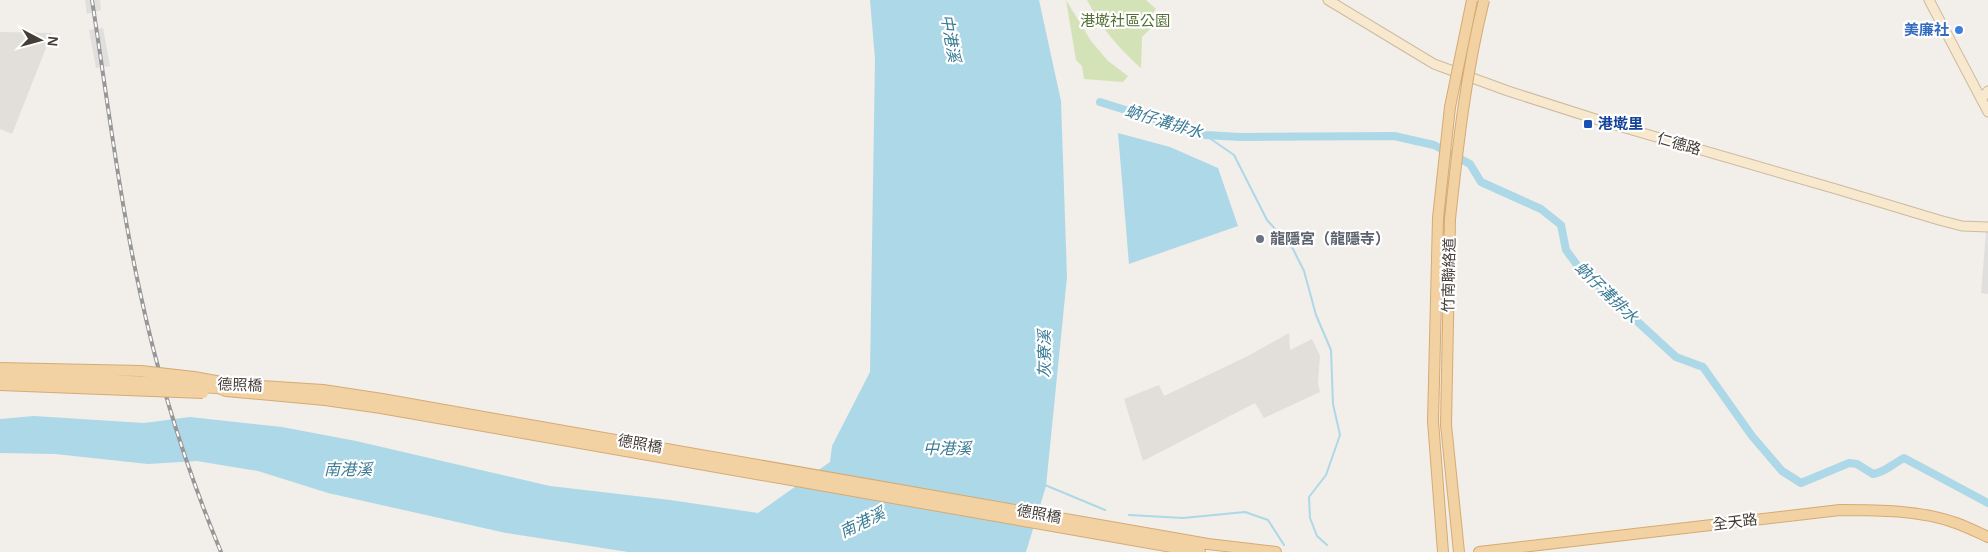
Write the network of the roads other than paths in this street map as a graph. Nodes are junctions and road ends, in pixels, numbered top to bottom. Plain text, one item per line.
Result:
1 (1328, 0) edge
2 (1472, 0) edge
3 (1484, 0) edge
4 (1929, 0) edge
5 (1988, 91) edge
6 (1981, 99) junction
7 (1988, 112) edge
8 (1988, 227) edge
9 (0, 368) edge
10 (0, 378) edge
11 (0, 385) edge
12 (229, 387) junction
13 (1988, 537) edge
14 (1200, 552) edge
15 (1276, 552) edge
16 (1443, 552) edge
17 (1459, 552) edge
18 (1479, 552) edge

1 - 8 street, 仁德路
2 - 16 main road, 竹南聯絡道, bridge
3 - 17 main road, 竹南聯絡道, bridge
4 - 6 street
5 - 6 street
6 - 7 street
9 - 12 main road, bridge
10 - 12 main road, 德照橋, bridge
11 - 12 main road, bridge
12 - 14 main road, 德照橋
12 - 15 main road, 德照橋
13 - 18 main road, 全天路

